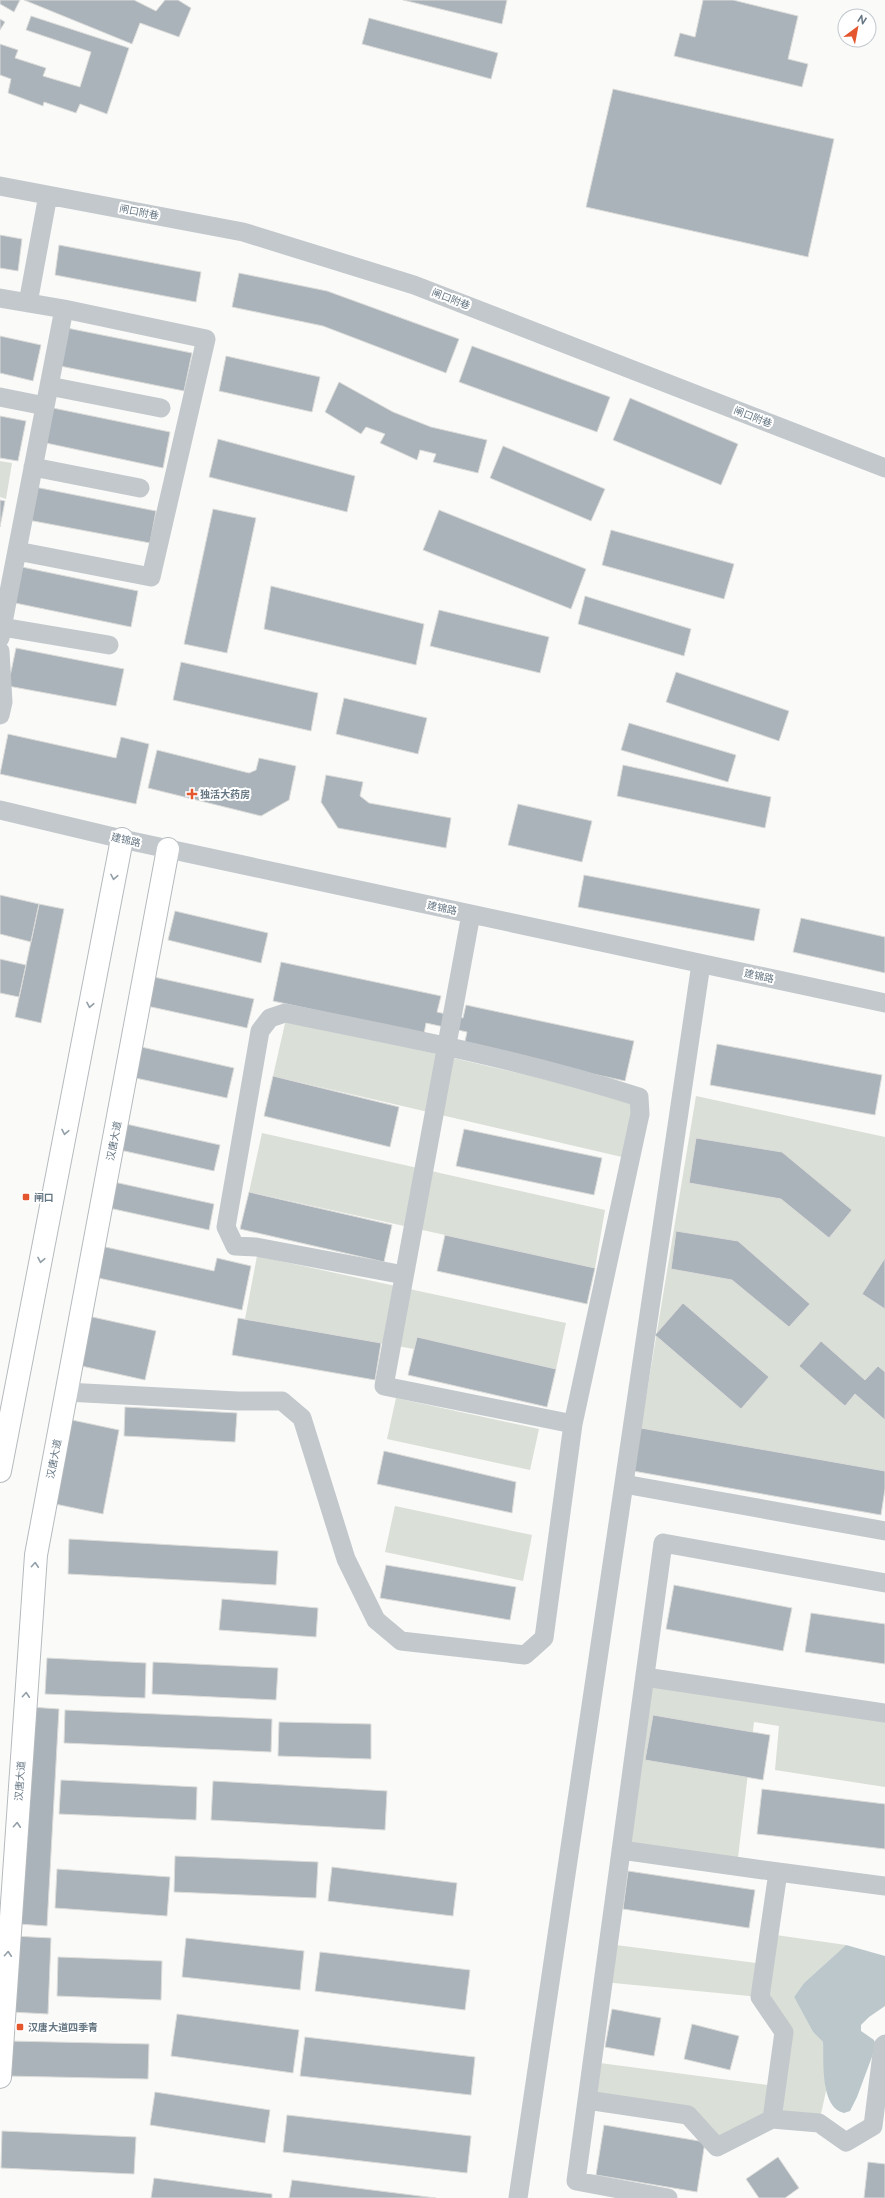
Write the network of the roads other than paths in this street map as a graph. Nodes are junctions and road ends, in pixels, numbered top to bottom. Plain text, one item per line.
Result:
1 (0, 186) edge
2 (48, 195) junction
3 (0, 298) edge
4 (28, 303) junction
5 (64, 309) junction
6 (49, 386) junction
7 (0, 397) edge
8 (45, 406) junction
9 (161, 408) dead end
10 (33, 467) junction
11 (885, 468) edge
12 (140, 488) dead end
13 (11, 557) edge
14 (1, 632) edge
15 (109, 645) dead end
16 (0, 651) edge
17 (0, 715) edge
18 (0, 810) edge
19 (122, 839) junction
20 (168, 849) junction
21 (470, 914) junction
22 (701, 964) junction
23 (885, 1003) edge
24 (446, 1046) junction
25 (404, 1275) junction
26 (66, 1392) junction
27 (573, 1424) junction
28 (0, 1470) edge
29 (624, 1484) junction
30 (885, 1531) edge
31 (885, 1583) edge
32 (645, 1677) junction
33 (885, 1713) edge
34 (621, 1850) junction
35 (778, 1872) junction
36 (885, 1886) edge
37 (885, 2044) edge
38 (0, 2077) edge
39 (587, 2100) junction
40 (772, 2118) junction
41 (879, 2127) edge
42 (518, 2198) edge
43 (668, 2198) edge

1 - 2 street, 闸口附巷
2 - 4 street
2 - 11 street, 闸口附巷
3 - 4 street
4 - 5 street
5 - 6 street
5 - 13 street
6 - 8 street
6 - 9 street
7 - 8 street
8 - 10 street
10 - 12 street
10 - 13 street
13 - 14 street
14 - 15 street
16 - 17 street
18 - 19 street, 建锦路
19 - 20 street, 建锦路
19 -> 28 main road
20 - 21 street, 建锦路
20 - 26 main road, 汉唐大道
21 - 22 street, 建锦路
21 - 24 street
22 - 23 street, 建锦路
22 - 29 street
24 - 25 street
24 - 25 street
24 - 27 street
25 - 27 street
26 - 27 street
38 -> 26 main road, 汉唐大道
29 - 30 street
29 - 42 street
31 - 32 street
32 - 33 street
32 - 34 street
34 - 35 street
34 - 39 street
35 - 36 street
35 - 40 street
37 - 41 street
39 - 40 street
39 - 43 street
40 - 41 street

